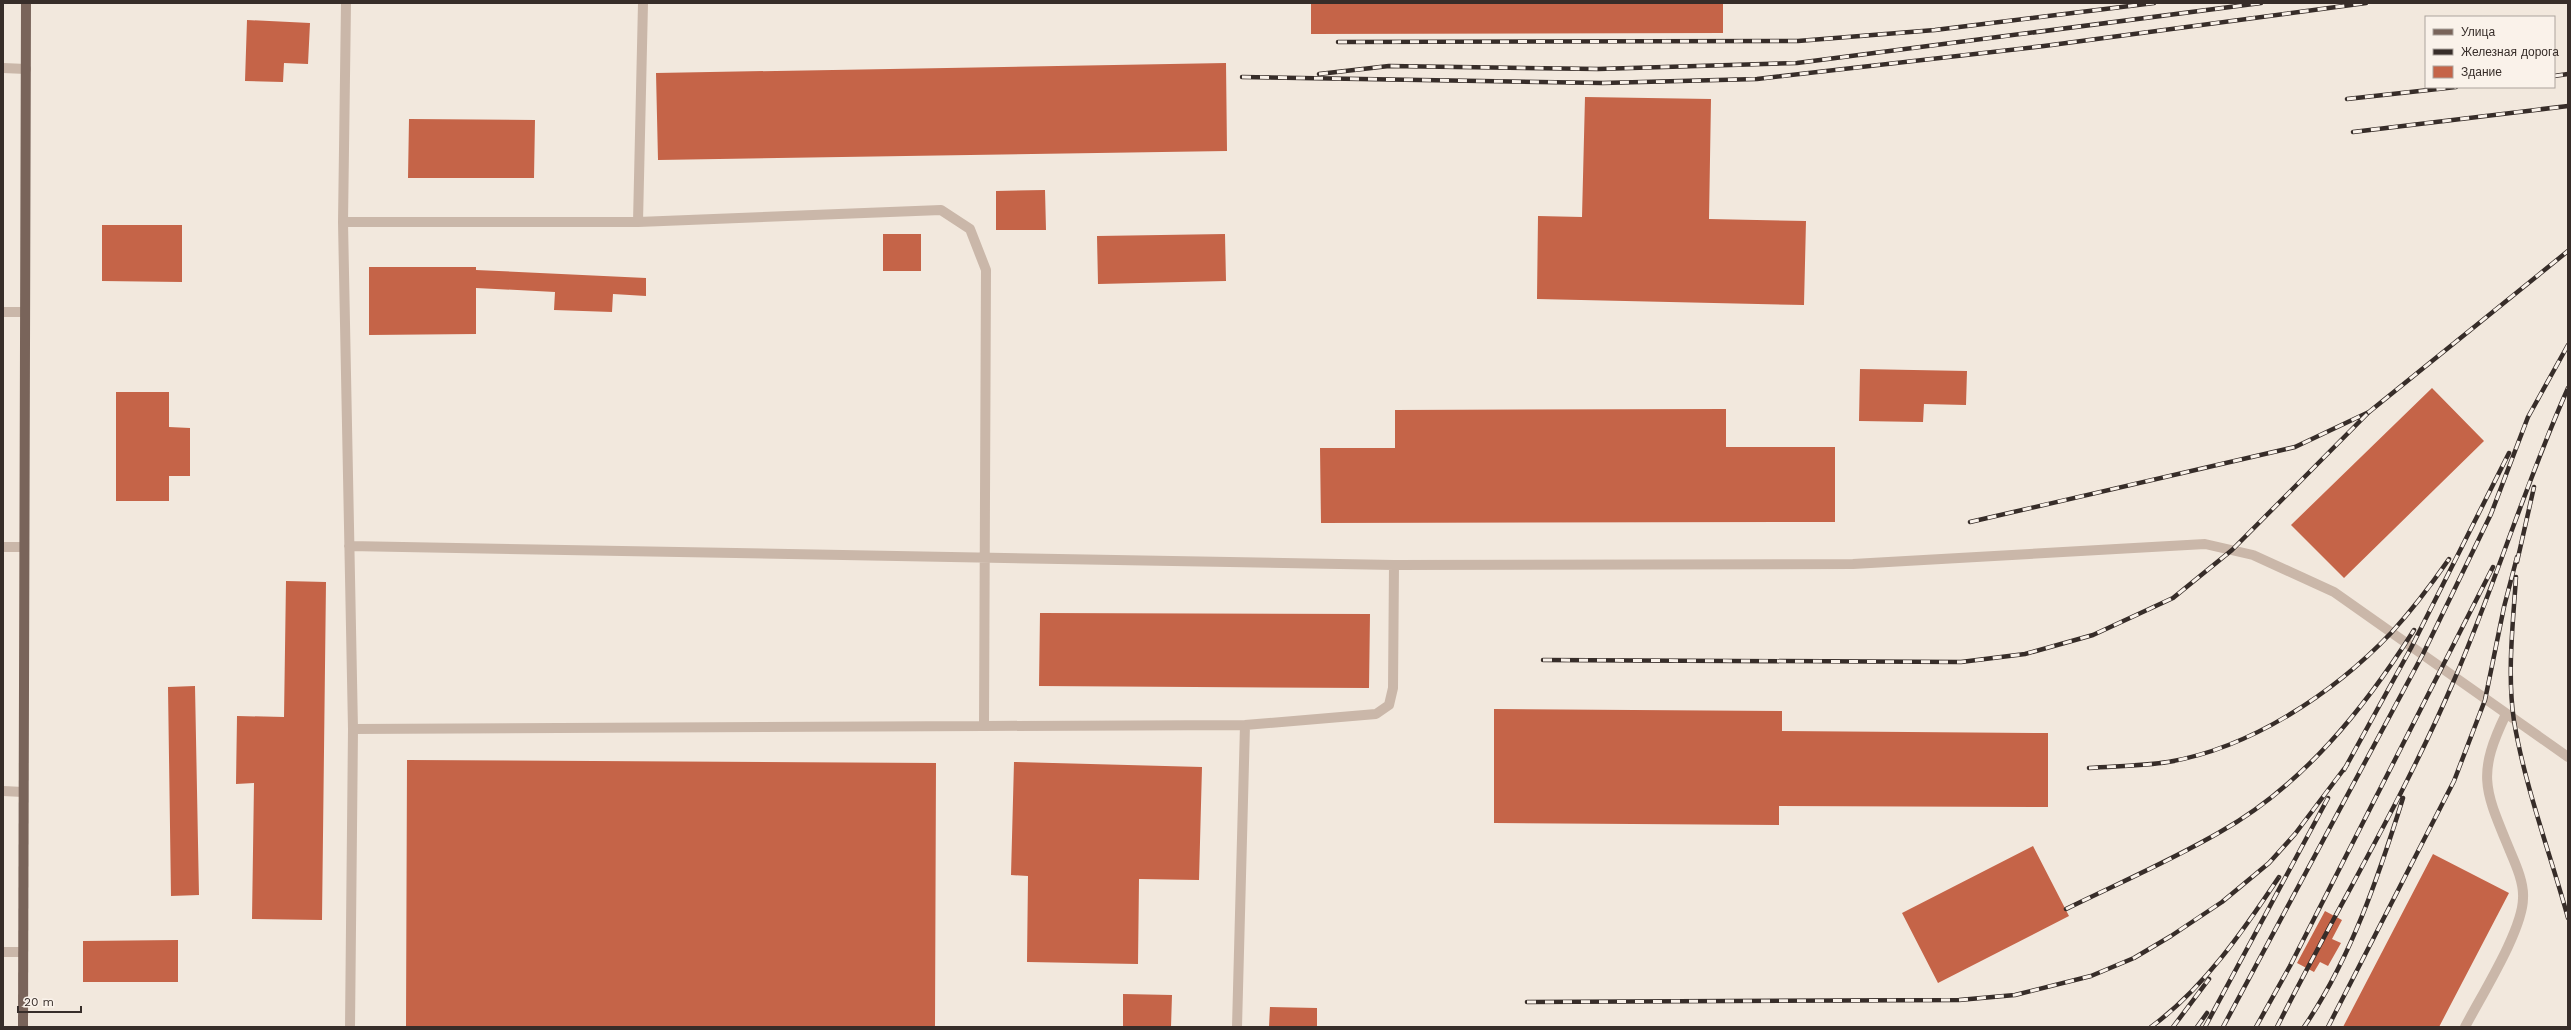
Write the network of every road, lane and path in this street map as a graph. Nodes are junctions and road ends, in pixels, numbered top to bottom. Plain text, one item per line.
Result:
1 (26, 3) edge
2 (346, 3) edge
3 (643, 3) edge
4 (3, 68) edge
5 (26, 69) junction
6 (342, 222) junction
7 (638, 222) junction
8 (3, 312) edge
9 (24, 312) junction
10 (349, 546) junction
11 (3, 547) edge
12 (24, 547) junction
13 (987, 558) junction
14 (1394, 565) junction
15 (2506, 714) junction
16 (1245, 725) junction
17 (984, 726) junction
18 (353, 729) junction
19 (2568, 757) edge
20 (3, 791) edge
21 (23, 792) junction
22 (3, 952) edge
23 (23, 952) junction
24 (23, 1027) edge
25 (350, 1027) edge
26 (1237, 1027) edge
27 (2465, 1027) edge

1 - 5 main road
2 - 6 street
3 - 7 street
4 - 5 street
5 - 9 main road
6 - 7 street
6 - 10 street
7 - 13 street
8 - 9 street
9 - 12 main road
10 - 13 street
10 - 18 street
11 - 12 street
12 - 21 main road
13 - 14 street
13 - 17 street
14 - 15 street
14 - 16 street
15 - 19 street
15 - 27 street
16 - 17 street
16 - 26 street
17 - 18 street
18 - 25 street
20 - 21 street
21 - 23 main road
22 - 23 street
23 - 24 main road

